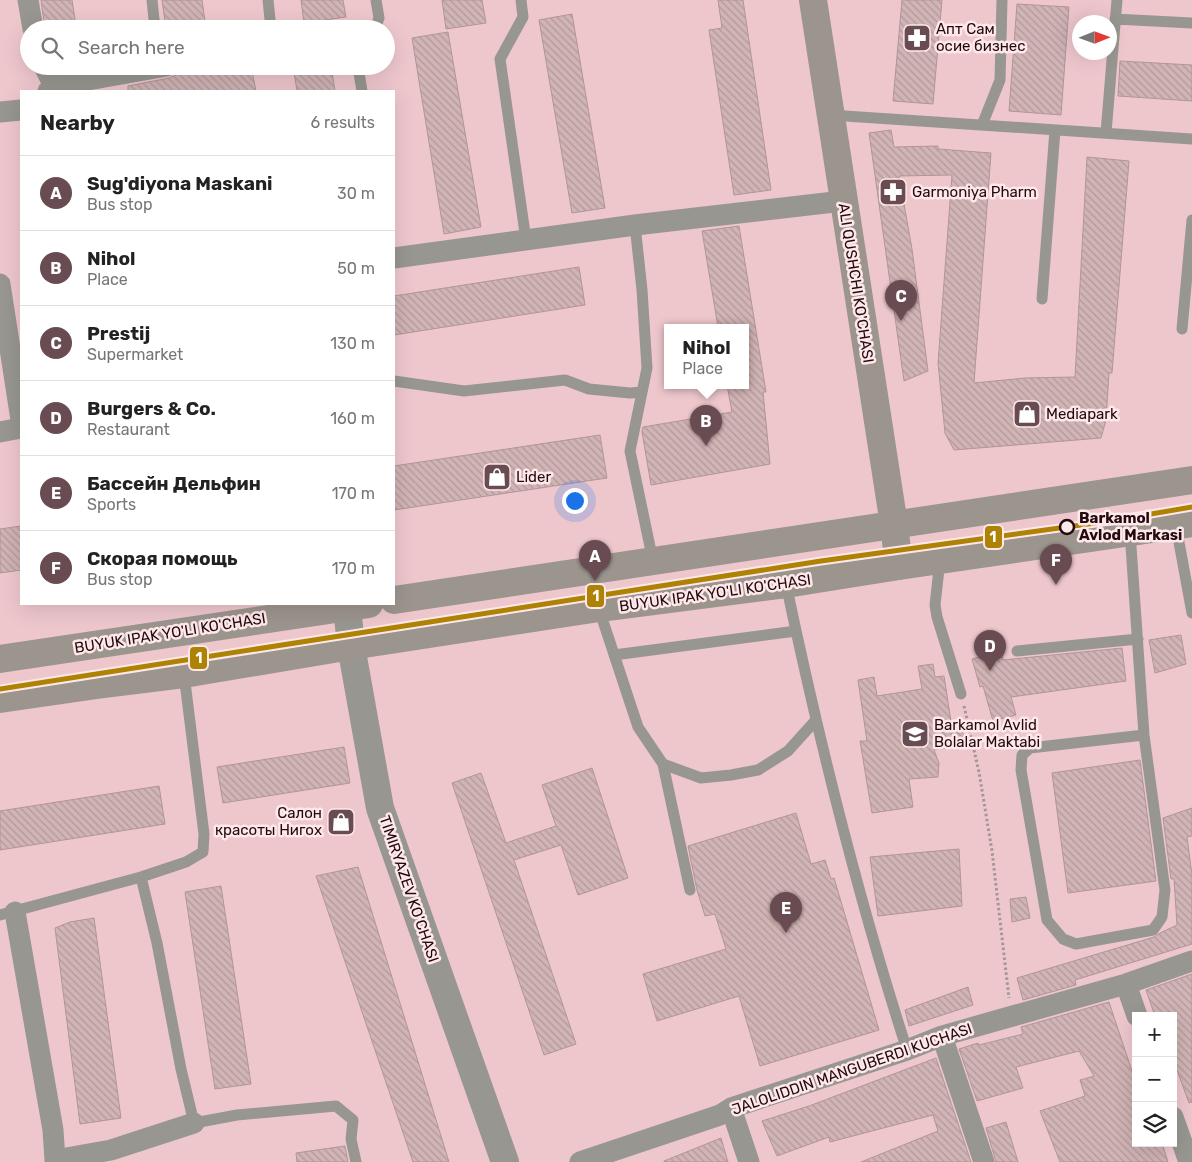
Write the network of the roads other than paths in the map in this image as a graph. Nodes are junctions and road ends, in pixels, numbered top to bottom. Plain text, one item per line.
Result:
1 (28, 0) edge
2 (152, 0) edge
3 (268, 0) edge
4 (376, 0) edge
5 (520, 0) edge
6 (812, 0) edge
7 (1002, 0) edge
8 (1116, 0) edge
9 (1115, 15) edge
10 (1117, 19) edge
11 (31, 20) edge
12 (154, 20) edge
13 (271, 20) edge
14 (378, 20) edge
15 (1192, 23) edge
16 (1112, 60) edge
17 (47, 75) edge
18 (120, 75) edge
19 (359, 75) edge
20 (51, 88) edge
21 (362, 90) edge
22 (20, 110) edge
23 (0, 112) edge
24 (830, 115) junction
25 (982, 125) junction
26 (1055, 130) junction
27 (1106, 134) junction
28 (1192, 139) edge
29 (843, 201) junction
30 (1192, 220) edge
31 (636, 226) junction
32 (526, 240) junction
33 (395, 258) edge
34 (0, 284) edge
35 (1042, 299) dead end
36 (1182, 330) dead end
37 (395, 381) edge
38 (642, 392) junction
39 (20, 414) edge
40 (20, 428) edge
41 (0, 432) edge
42 (1192, 480) edge
43 (1184, 524) edge
44 (894, 525) junction
45 (1130, 532) junction
46 (940, 560) junction
47 (653, 561) junction
48 (899, 566) junction
49 (786, 584) junction
50 (395, 600) edge
51 (358, 606) edge
52 (599, 608) junction
53 (255, 612) edge
54 (1192, 613) edge
55 (796, 631) junction
56 (1138, 639) junction
57 (351, 646) junction
58 (1017, 651) dead end
59 (614, 655) junction
60 (0, 659) edge
61 (184, 674) junction
62 (961, 694) road end
63 (0, 699) edge
64 (815, 721) junction
65 (1144, 735) junction
66 (663, 764) junction
67 (141, 877) junction
68 (690, 890) dead end
69 (7, 913) edge
70 (1192, 961) edge
71 (1126, 984) junction
72 (1136, 1012) edge
73 (942, 1036) junction
74 (907, 1050) junction
75 (731, 1108) junction
76 (194, 1123) junction
77 (1177, 1128) edge
78 (52, 1161) edge
79 (356, 1162) edge
80 (505, 1162) edge
81 (580, 1162) edge
82 (749, 1162) edge
83 (984, 1162) edge
84 (1190, 1162) edge

1 - 11 street
2 - 12 lane
3 - 13 lane
4 - 14 lane
5 - 32 lane
6 - 24 main road, ALI QUSHCHI KO'CHASI
7 - 25 lane
8 - 9 lane
10 - 15 lane
16 - 27 lane
17 - 20 street
18 - 20 street
19 - 21 lane
22 - 23 street
24 - 25 lane
24 - 29 main road, ALI QUSHCHI KO'CHASI
25 - 26 lane
26 - 27 lane
26 - 35 lane
27 - 28 lane
29 - 31 street
29 - 44 main road, ALI QUSHCHI KO'CHASI
30 - 36 lane
31 - 32 street
31 - 38 lane
32 - 33 street
34 - 39 street
37 - 38 lane
38 - 47 lane
40 - 41 street
42 - 44 main road
43 - 45 main road, BUYUK IPAK YO'LI KO'CHASI
43 - 54 lane
44 - 47 main road
44 - 48 main road, ALI QUSHCHI KO'CHASI
45 - 46 main road, BUYUK IPAK YO'LI KO'CHASI
45 - 56 lane
46 - 48 main road, BUYUK IPAK YO'LI KO'CHASI
46 - 62 lane
47 - 50 main road
48 - 49 main road, BUYUK IPAK YO'LI KO'CHASI
49 - 52 main road, BUYUK IPAK YO'LI KO'CHASI
49 - 55 lane
51 - 53 main road, BUYUK IPAK YO'LI KO'CHASI
51 - 57 street, TIMIRYAZEV KO'CHASI
52 - 57 main road, BUYUK IPAK YO'LI KO'CHASI
52 - 59 lane
53 - 60 main road, BUYUK IPAK YO'LI KO'CHASI
55 - 59 lane
55 - 64 lane
56 - 58 lane
56 - 65 lane
57 - 61 main road, BUYUK IPAK YO'LI KO'CHASI
57 - 80 street, TIMIRYAZEV KO'CHASI
59 - 66 lane
61 - 63 main road, BUYUK IPAK YO'LI KO'CHASI
61 - 67 lane
64 - 66 lane
64 - 74 lane
65 - 65 lane
66 - 68 lane
67 - 69 lane
67 - 76 lane
69 - 78 street
70 - 71 street, JALOLIDDIN MANGUBERDI KUCHASI
71 - 72 street
71 - 73 street, JALOLIDDIN MANGUBERDI KUCHASI
73 - 74 street, JALOLIDDIN MANGUBERDI KUCHASI
73 - 83 street
74 - 75 street, JALOLIDDIN MANGUBERDI KUCHASI
75 - 81 street, JALOLIDDIN MANGUBERDI KUCHASI
75 - 82 street
76 - 78 street
76 - 79 lane
77 - 84 street

